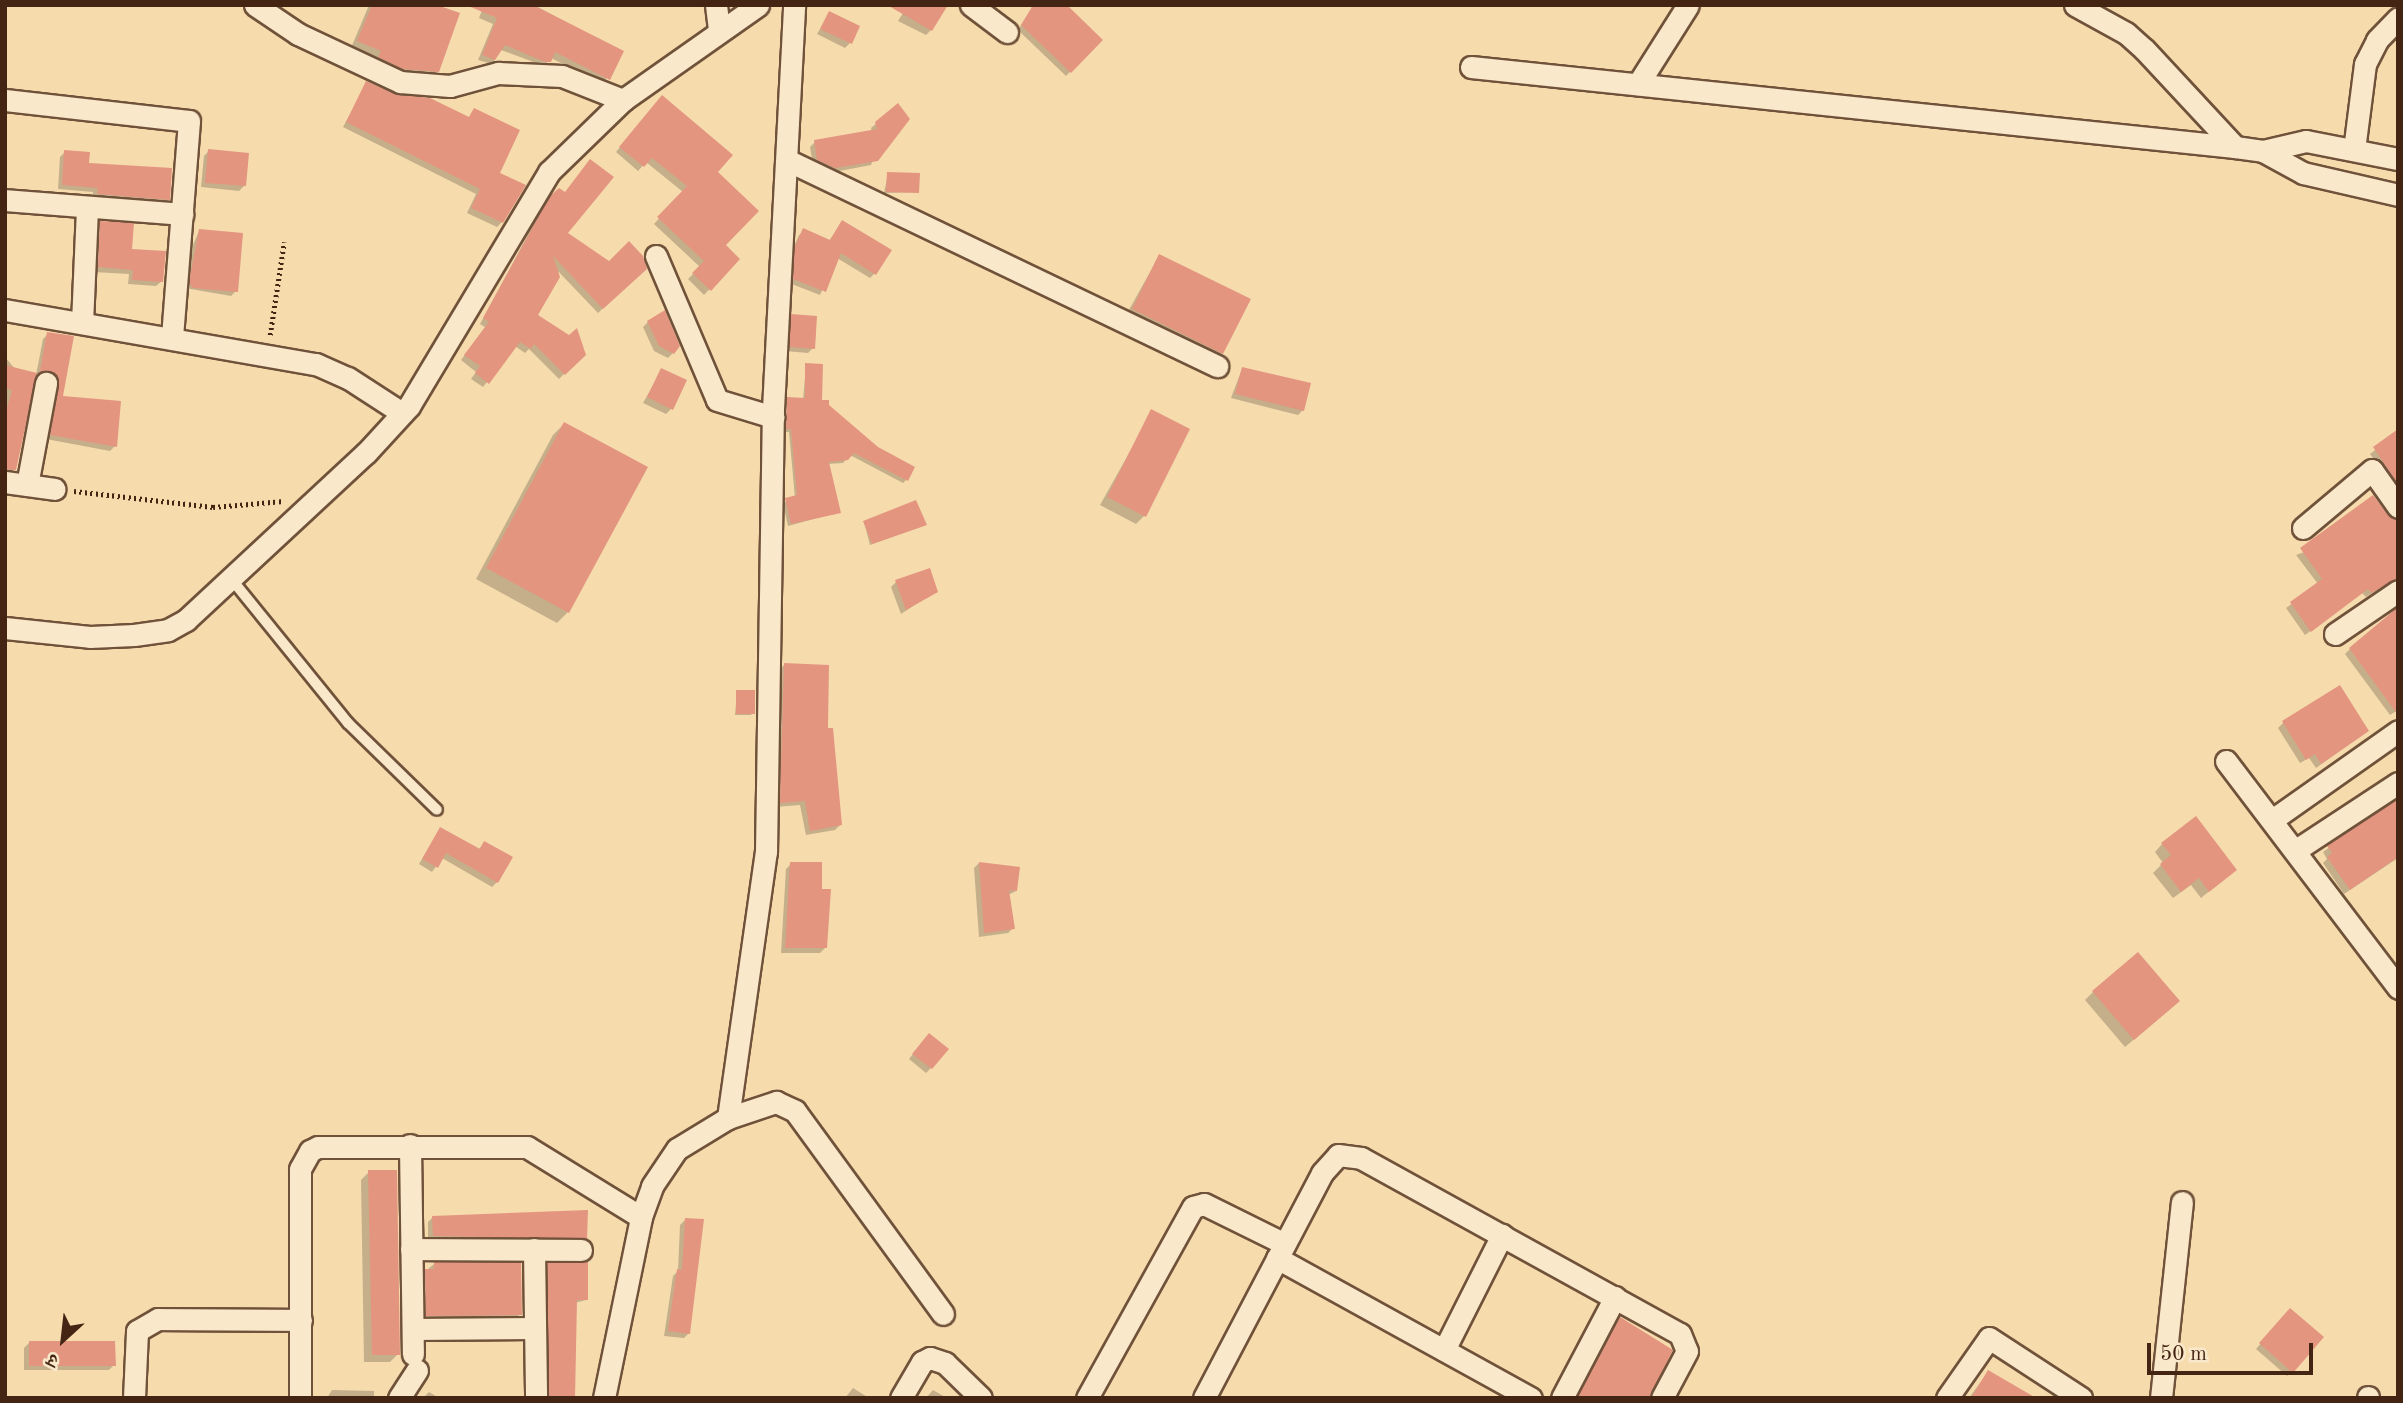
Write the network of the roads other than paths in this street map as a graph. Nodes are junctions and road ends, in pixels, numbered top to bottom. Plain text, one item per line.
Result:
1 (256, 5) edge
2 (716, 5) edge
3 (758, 5) edge
4 (794, 5) edge
5 (971, 5) edge
6 (1688, 5) edge
7 (2075, 5) edge
8 (2398, 18) edge
9 (719, 28) junction
10 (1007, 32) dead end
11 (1471, 67) dead end
12 (1638, 84) junction
13 (5, 100) edge
14 (622, 100) junction
15 (2235, 146) junction
16 (2354, 150) junction
17 (2263, 151) junction
18 (2398, 159) edge
19 (789, 160) junction
20 (2398, 195) edge
21 (5, 200) edge
22 (87, 206) junction
23 (182, 214) junction
24 (656, 256) dead end
25 (5, 310) edge
26 (82, 323) junction
27 (172, 338) junction
28 (1217, 366) dead end
29 (46, 383) dead end
30 (402, 413) junction
31 (773, 417) junction
32 (5, 482) edge
33 (27, 485) junction
34 (55, 489) road end
35 (2398, 507) edge
36 (2303, 528) dead end
37 (233, 581) junction
38 (2398, 591) edge
39 (5, 628) edge
40 (2335, 634) dead end
41 (2398, 731) edge
42 (2226, 761) dead end
43 (2398, 783) edge
44 (437, 810) dead end
45 (2272, 820) junction
46 (2296, 850) junction
47 (2398, 988) edge
48 (722, 1121) junction
49 (410, 1145) junction
50 (2182, 1202) dead end
51 (641, 1217) junction
52 (1502, 1236) junction
53 (411, 1249) junction
54 (534, 1249) junction
55 (581, 1250) dead end
56 (1281, 1251) junction
57 (1615, 1297) junction
58 (943, 1314) dead end
59 (301, 1320) junction
60 (535, 1328) junction
61 (412, 1329) junction
62 (1444, 1350) junction
63 (134, 1398) edge
64 (300, 1398) edge
65 (399, 1398) edge
66 (537, 1398) edge
67 (604, 1398) edge
68 (901, 1398) edge
69 (981, 1398) edge
70 (1087, 1398) edge
71 (1204, 1398) edge
72 (1531, 1398) edge
73 (1562, 1398) edge
74 (1662, 1398) edge
75 (1947, 1398) edge
76 (2081, 1398) edge
77 (2161, 1398) edge

1 - 14 street
2 - 9 street
3 - 9 street
4 - 19 street
5 - 10 street
6 - 12 street
7 - 15 street
8 - 16 street
9 - 14 street
11 - 12 street
12 - 15 street
13 - 23 street
14 - 30 street
15 - 17 street
16 - 17 street
16 - 18 street
17 - 20 street
19 - 28 street
19 - 31 street
21 - 22 street
22 - 23 street
22 - 26 street
23 - 27 street
24 - 31 street
25 - 26 street
26 - 27 street
27 - 30 street
29 - 33 street
30 - 37 street
31 - 48 street
32 - 33 street
33 - 34 street
35 - 36 street
37 - 39 street
37 - 44 lane
38 - 40 street
41 - 45 street
42 - 45 street
43 - 46 street
45 - 46 street
46 - 47 street
48 - 51 street
48 - 58 street
49 - 51 street
49 - 53 street
49 - 59 street
50 - 77 street
51 - 67 street
52 - 56 street
52 - 57 street
52 - 62 street
53 - 54 street
53 - 61 street
54 - 55 street
54 - 60 street
56 - 62 street
56 - 70 street
56 - 71 street
57 - 73 street
57 - 74 street
59 - 63 street
59 - 64 street
60 - 61 street
60 - 66 street
61 - 65 street
62 - 72 street
68 - 69 street
75 - 76 street

